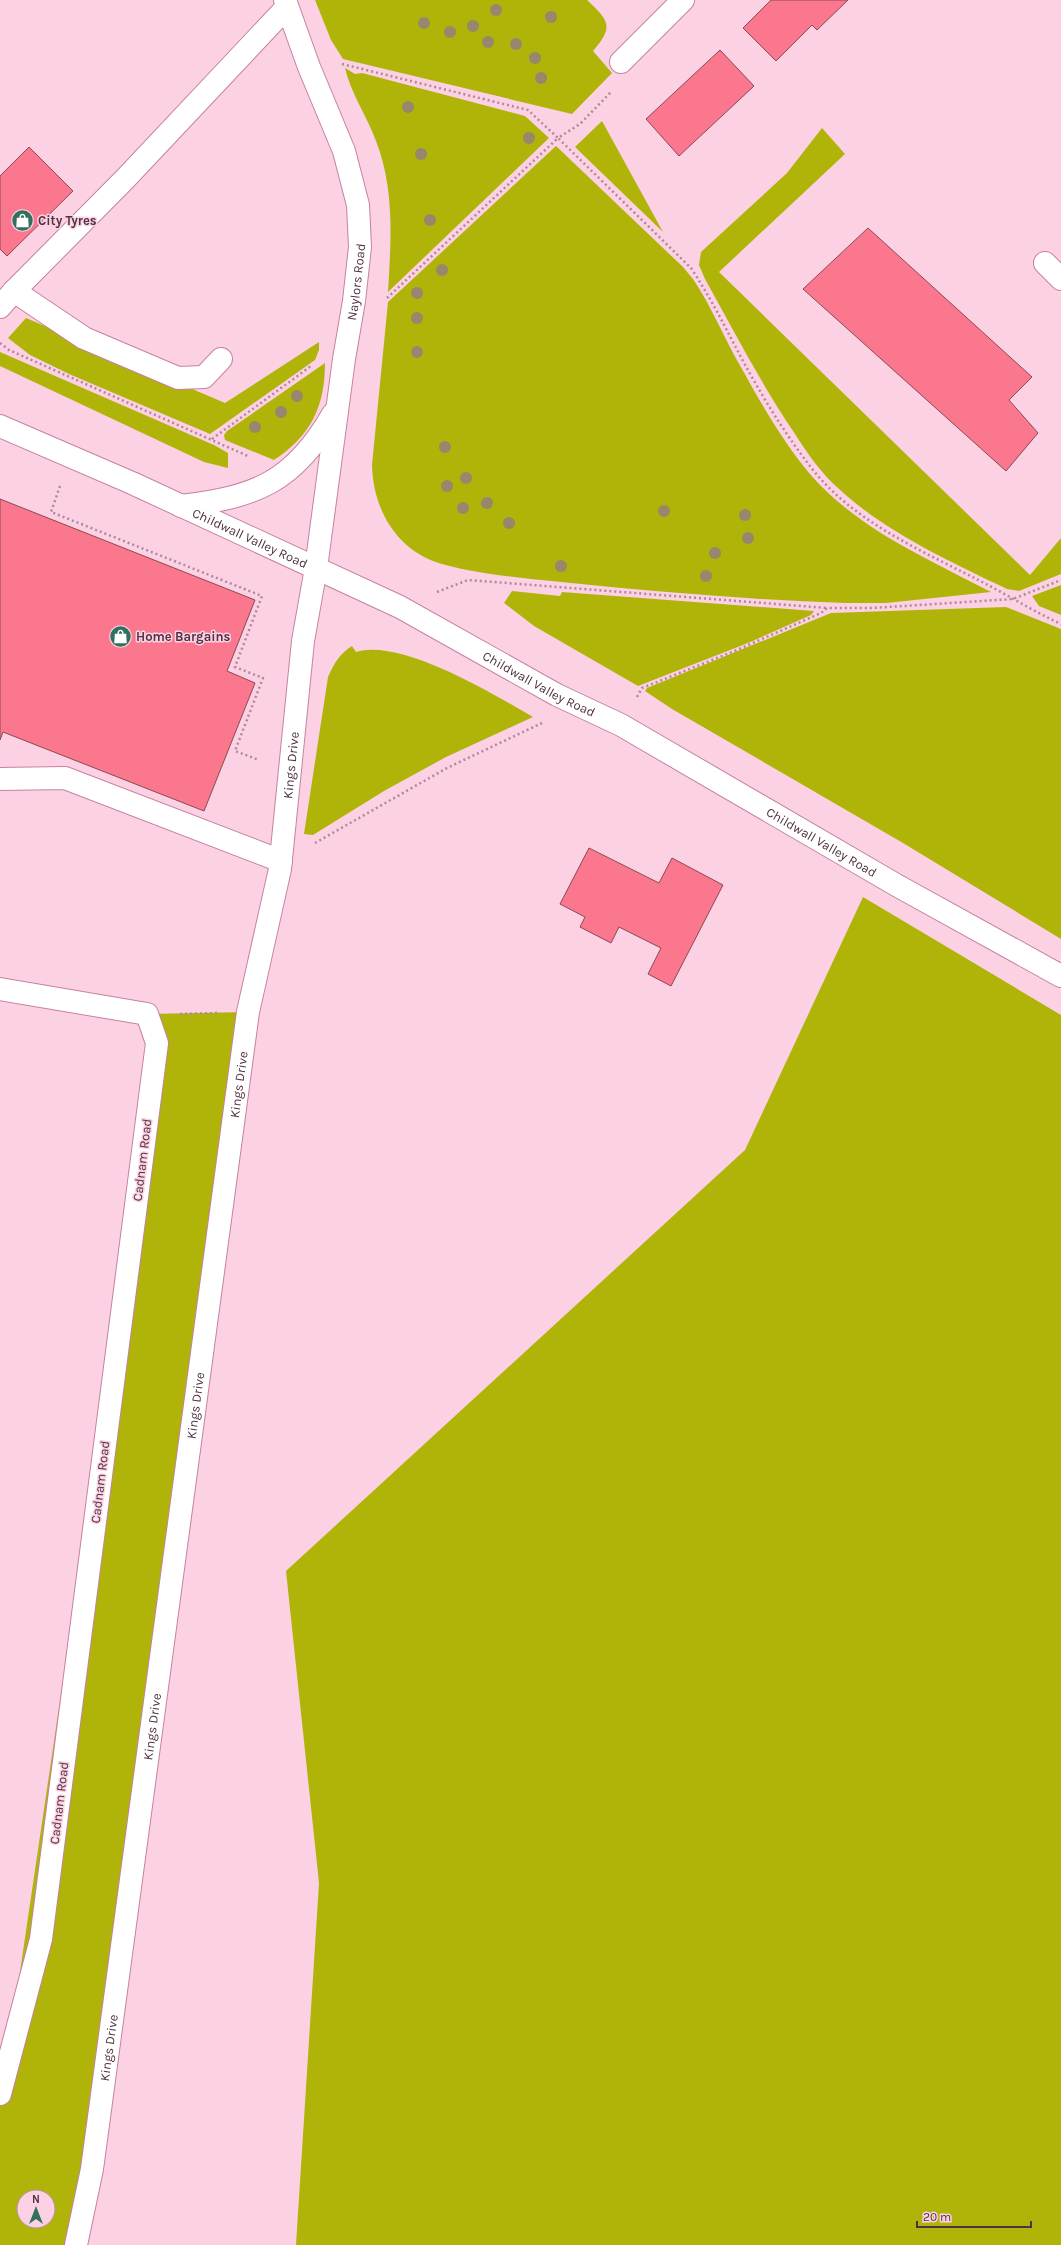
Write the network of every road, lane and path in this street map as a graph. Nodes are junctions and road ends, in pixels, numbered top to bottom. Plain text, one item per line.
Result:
1 (683, 0) edge
2 (286, 3) edge
3 (621, 62) joint
4 (309, 66) junction
5 (558, 138) junction
6 (1045, 263) dead end
7 (1061, 279) edge
8 (14, 291) junction
9 (354, 301) junction
10 (0, 307) edge
11 (0, 343) edge
12 (221, 359) dead end
13 (344, 359) junction
14 (338, 406) junction
15 (0, 426) edge
16 (212, 440) junction
17 (72, 457) junction
18 (285, 475) junction
19 (181, 506) junction
20 (316, 568) junction
21 (1061, 580) edge
22 (1013, 599) junction
23 (400, 607) junction
24 (827, 608) junction
25 (1061, 624) edge
26 (557, 696) junction
27 (621, 725) junction
28 (290, 771) junction
29 (0, 779) edge
30 (314, 850) dead end
31 (281, 861) junction
32 (1061, 976) edge
33 (0, 989) edge
34 (248, 1012) junction
35 (147, 1014) junction
36 (0, 2094) edge
37 (76, 2245) edge

1 - 3 street
2 - 4 street, Naylors Road
2 - 8 street, Naylors Road
3 - 5 path
4 - 5 path
4 - 9 street, Naylors Road
5 - 9 path
5 - 22 path
6 - 7 street
8 - 10 street, Naylors Road
8 - 12 street
9 - 13 street, Naylors Road
11 - 16 path
13 - 14 street, Naylors Road
13 - 16 path
14 - 18 street
14 - 20 street, Naylors Road
15 - 17 street, Childwall Valley Road
16 - 18 path
17 - 19 street, Childwall Valley Road
17 - 28 path
18 - 19 street
19 - 20 street, Childwall Valley Road
20 - 23 street, Childwall Valley Road
20 - 28 street, Kings Drive
21 - 22 path
22 - 24 path
22 - 25 path
23 - 24 path
23 - 26 street, Childwall Valley Road
24 - 27 path
26 - 27 street, Childwall Valley Road
26 - 30 path
27 - 32 street, Childwall Valley Road
28 - 31 street, Kings Drive
29 - 31 street
31 - 34 street, Kings Drive
33 - 35 street
34 - 35 path
34 - 37 street, Kings Drive
35 - 36 street, Cadnam Road

